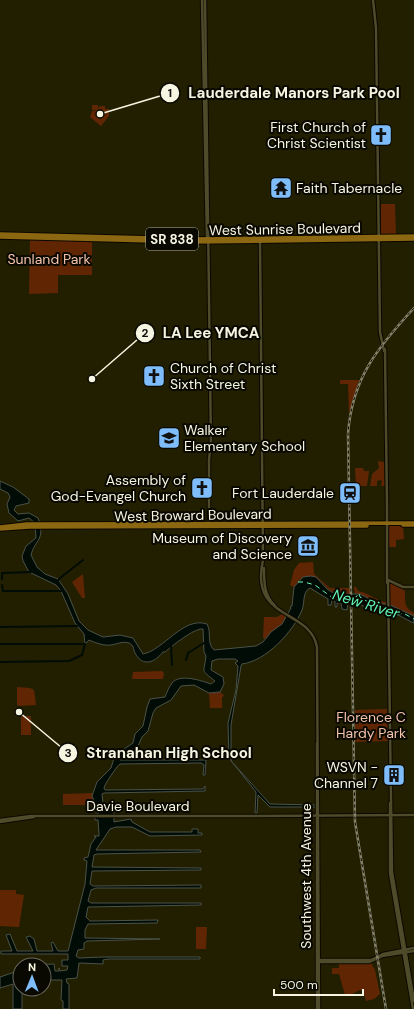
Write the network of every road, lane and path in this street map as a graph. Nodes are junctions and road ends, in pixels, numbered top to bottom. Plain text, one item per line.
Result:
1 (204, 0) edge
2 (373, 0) edge
3 (0, 235) edge
4 (345, 237) junction
5 (167, 238) junction
6 (379, 238) junction
7 (413, 238) edge
8 (120, 239) junction
9 (260, 239) junction
10 (296, 239) junction
11 (207, 240) junction
12 (341, 240) junction
13 (163, 241) junction
14 (413, 523) edge
15 (27, 524) junction
16 (262, 524) junction
17 (387, 524) junction
18 (209, 525) junction
19 (34, 526) junction
20 (41, 526) junction
21 (115, 526) junction
22 (0, 528) edge
23 (12, 528) junction
24 (263, 560) junction
25 (388, 580) junction
26 (414, 587) edge
27 (278, 609) junction
28 (391, 815) junction
29 (414, 815) edge
30 (29, 816) junction
31 (317, 816) junction
32 (38, 817) junction
33 (24, 818) junction
34 (0, 821) edge
35 (414, 950) edge
36 (404, 951) junction
37 (318, 961) junction
38 (414, 1001) edge
39 (318, 1009) edge
40 (413, 1009) edge

1 - 11 main road
2 - 6 main road
3 - 8 main road, West Sunrise Boulevard / SR 838
4 - 6 main road, West Sunrise Boulevard / SR 838
4 - 10 main road, West Sunrise Boulevard / SR 838
4 - 12 main road
5 - 8 main road, West Sunrise Boulevard / SR 838
5 - 11 main road, West Sunrise Boulevard / SR 838
5 - 13 main road
6 - 7 main road, SR 838
6 - 12 main road, West Sunrise Boulevard / SR 838
6 - 17 main road
8 - 13 main road, West Sunrise Boulevard / SR 838
9 - 10 main road, West Sunrise Boulevard / SR 838
9 - 11 main road, West Sunrise Boulevard / SR 838
9 - 16 main road
10 - 12 main road, West Sunrise Boulevard / SR 838
11 - 13 main road, West Sunrise Boulevard / SR 838
11 - 18 main road
14 - 17 main road
14 - 17 main road
15 - 19 main road, West Broward Boulevard
15 - 22 main road, West Broward Boulevard
15 - 23 main road
16 - 17 main road, West Broward Boulevard
16 - 18 main road, West Broward Boulevard
16 - 24 main road
17 - 25 main road
18 - 21 main road, West Broward Boulevard
18 - 21 main road, West Broward Boulevard
19 - 20 main road, West Broward Boulevard
19 - 23 main road, West Broward Boulevard
20 - 21 main road, West Broward Boulevard
20 - 21 main road, West Broward Boulevard
22 - 23 main road, West Broward Boulevard
24 - 27 main road
24 - 27 main road, Southwest 4th Avenue
25 - 26 main road
25 - 28 main road
27 - 31 main road, Southwest 4th Avenue
28 - 29 main road, Davie Boulevard
28 - 31 main road, Davie Boulevard
28 - 36 main road
30 - 32 main road, Davie Boulevard
30 - 33 main road
30 - 34 main road, Davie Boulevard
31 - 32 main road, Davie Boulevard
31 - 37 main road, Southwest 4th Avenue
32 - 33 main road, Davie Boulevard
33 - 34 main road, Davie Boulevard
35 - 36 main road
36 - 37 main road
36 - 38 main road
36 - 40 main road
37 - 39 main road, Southwest 4th Avenue

